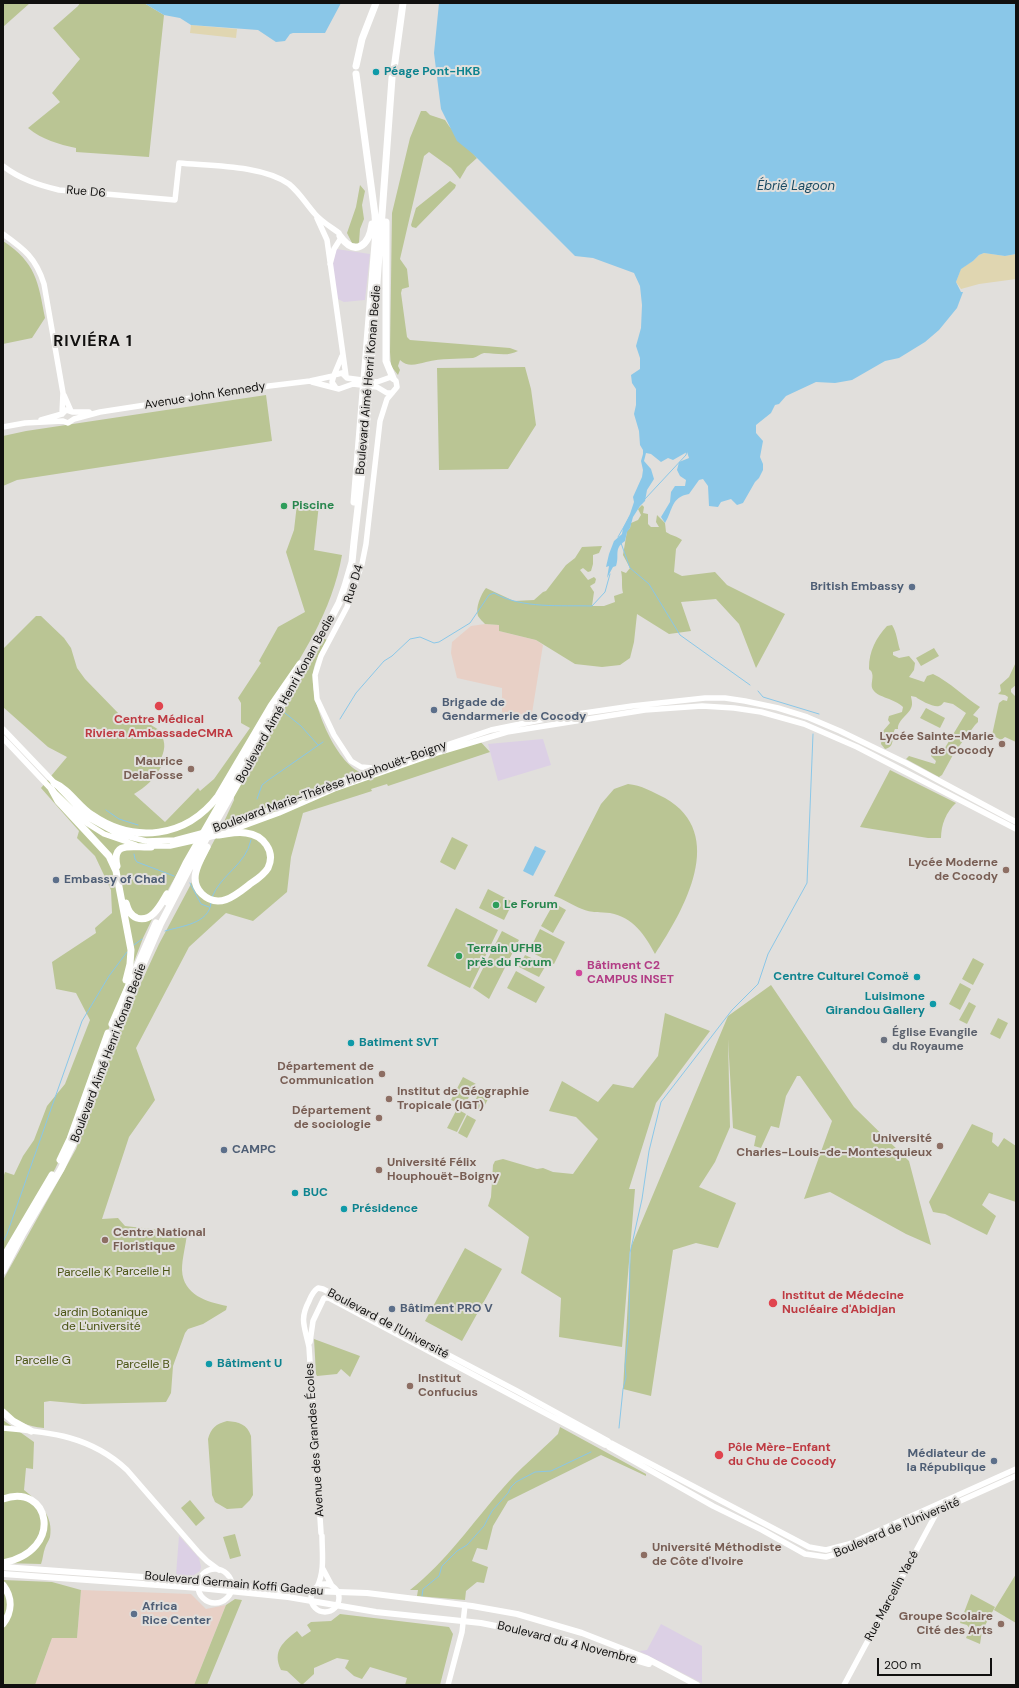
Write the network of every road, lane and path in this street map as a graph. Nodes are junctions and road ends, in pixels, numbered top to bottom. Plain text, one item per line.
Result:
1 (376, 3) edge
2 (403, 3) edge
3 (356, 66) dead end
4 (394, 69) dead end
5 (356, 74) dead end
6 (392, 78) dead end
7 (3, 166) edge
8 (385, 186) junction
9 (373, 204) junction
10 (316, 215) junction
11 (333, 230) junction
12 (3, 234) edge
13 (327, 239) junction
14 (339, 239) junction
15 (330, 264) junction
16 (342, 355) junction
17 (334, 376) junction
18 (346, 377) junction
19 (393, 378) junction
20 (310, 382) junction
21 (353, 382) junction
22 (346, 386) junction
23 (379, 386) junction
24 (336, 388) junction
25 (63, 393) junction
26 (392, 393) junction
27 (71, 412) junction
28 (100, 412) junction
29 (62, 414) junction
30 (74, 419) junction
31 (63, 421) junction
32 (29, 423) junction
33 (3, 427) edge
34 (300, 664) junction
35 (3, 729) edge
36 (3, 738) edge
37 (376, 769) junction
38 (54, 783) junction
39 (52, 790) junction
40 (234, 793) junction
41 (1016, 822) edge
42 (1016, 829) edge
43 (220, 832) junction
44 (150, 847) junction
45 (186, 863) junction
46 (153, 935) junction
47 (121, 1002) junction
48 (3, 1258) edge
49 (3, 1271) edge
50 (377, 1321) junction
51 (309, 1347) junction
52 (3, 1412) edge
53 (3, 1428) edge
54 (31, 1431) junction
55 (610, 1445) junction
56 (1016, 1469) edge
57 (1016, 1476) edge
58 (3, 1499) edge
59 (936, 1509) junction
60 (765, 1523) junction
61 (762, 1530) junction
62 (199, 1553) junction
63 (3, 1563) edge
64 (322, 1566) junction
65 (3, 1567) edge
66 (219, 1570) junction
67 (3, 1574) edge
68 (204, 1574) junction
69 (199, 1585) junction
70 (232, 1585) junction
71 (3, 1586) edge
72 (315, 1589) junction
73 (335, 1590) junction
74 (231, 1592) junction
75 (311, 1601) junction
76 (337, 1605) junction
77 (465, 1605) junction
78 (463, 1620) junction
79 (3, 1624) edge
80 (448, 1685) edge
81 (690, 1685) edge
82 (697, 1685) edge
83 (844, 1685) edge

1 - 3 highway
2 - 4 highway
5 - 9 highway, Boulevard Aimé Henri Konan Bedie
6 - 8 highway, Boulevard Aimé Henri Konan Bedie
7 - 10 main road, Rue D6
8 - 19 highway
8 - 40 highway, Boulevard Aimé Henri Konan Bedie
9 - 14 highway
9 - 34 highway, Boulevard Aimé Henri Konan Bedie
10 - 11 main road
10 - 13 main road
11 - 13 main road
11 - 14 main road
12 - 25 main road
13 - 14 main road
13 - 15 main road
14 - 15 main road
15 - 16 main road
16 - 17 main road
16 - 18 main road
17 - 18 main road, Avenue John Kennedy
17 - 20 main road, Avenue John Kennedy
17 - 24 main road
18 - 21 main road, Avenue John Kennedy
18 - 22 main road
19 - 23 main road, Avenue John Kennedy
19 - 26 main road, Rue D4
20 - 24 main road, Avenue John Kennedy
20 - 28 main road, Avenue John Kennedy
21 - 22 main road, Avenue John Kennedy
21 - 23 main road, Avenue John Kennedy
22 - 24 main road, Avenue John Kennedy
23 - 26 main road
25 - 27 main road
25 - 29 main road
26 - 37 main road, Rue D4
27 - 28 main road, Avenue John Kennedy
27 - 29 main road, Avenue John Kennedy
27 - 30 main road
28 - 30 main road, Avenue John Kennedy
29 - 31 main road
29 - 32 main road, Avenue John Kennedy
30 - 31 main road, Avenue John Kennedy
31 - 32 main road, Avenue John Kennedy
32 - 33 main road, Avenue John Kennedy
34 - 38 highway
34 - 45 highway, Boulevard Aimé Henri Konan Bedie
35 - 38 main road, Boulevard Marie-Thérèse Houphouët-Boigny
36 - 39 main road, Boulevard Marie-Thérèse Houphouët-Boigny
37 - 41 main road, Boulevard Marie-Thérèse Houphouët-Boigny
37 - 43 main road, Boulevard Marie-Thérèse Houphouët-Boigny
38 - 43 main road, Boulevard Marie-Thérèse Houphouët-Boigny
39 - 44 main road, Boulevard Marie-Thérèse Houphouët-Boigny
39 - 47 highway
40 - 43 highway
40 - 46 highway, Boulevard Aimé Henri Konan Bedie
42 - 43 main road, Boulevard Marie-Thérèse Houphouët-Boigny
43 - 44 main road, Boulevard Marie-Thérèse Houphouët-Boigny
44 - 45 highway
45 - 46 highway, Boulevard Aimé Henri Konan Bedie
46 - 47 highway, Boulevard Aimé Henri Konan Bedie
46 - 49 highway, Boulevard Aimé Henri Konan Bedie
47 - 48 highway, Boulevard Aimé Henri Konan Bedie
50 - 51 main road, Boulevard de l'Université
50 - 51 main road, Boulevard de l'Université
50 - 55 main road, Boulevard de l'Université
51 - 64 main road, Avenue des Grandes Écoles
52 - 54 highway
53 - 54 main road
54 - 62 main road
55 - 60 main road, Boulevard de l'Université
55 - 61 main road, Boulevard de l'Université
56 - 59 main road, Boulevard de l'Université
57 - 59 main road, Boulevard de l'Université
58 - 63 highway
59 - 60 main road, Boulevard de l'Université
59 - 61 main road, Boulevard de l'Université
59 - 83 main road, Rue Marcelin Yacé
60 - 61 main road
62 - 66 main road
62 - 68 main road
64 - 72 main road, Avenue des Grandes Écoles
64 - 73 main road, Avenue des Grandes Écoles
65 - 69 main road, Boulevard Germain Koffi Gadeau
66 - 68 main road
66 - 70 main road
67 - 69 main road, Boulevard Germain Koffi Gadeau
68 - 69 main road
69 - 70 main road, Boulevard Germain Koffi Gadeau
69 - 74 main road, Boulevard Germain Koffi Gadeau
69 - 74 main road
70 - 72 main road, Boulevard Germain Koffi Gadeau
70 - 74 main road
71 - 79 highway
72 - 73 main road, Boulevard Germain Koffi Gadeau
72 - 75 main road, Avenue des Grandes Écoles
73 - 76 main road
73 - 77 main road, Boulevard Germain Koffi Gadeau
74 - 75 main road, Boulevard Germain Koffi Gadeau
75 - 76 main road, Boulevard Germain Koffi Gadeau
76 - 78 main road, Boulevard Germain Koffi Gadeau
77 - 78 main road
77 - 82 main road, Boulevard du 4 Novembre
78 - 80 main road
78 - 81 main road, Boulevard du 4 Novembre

